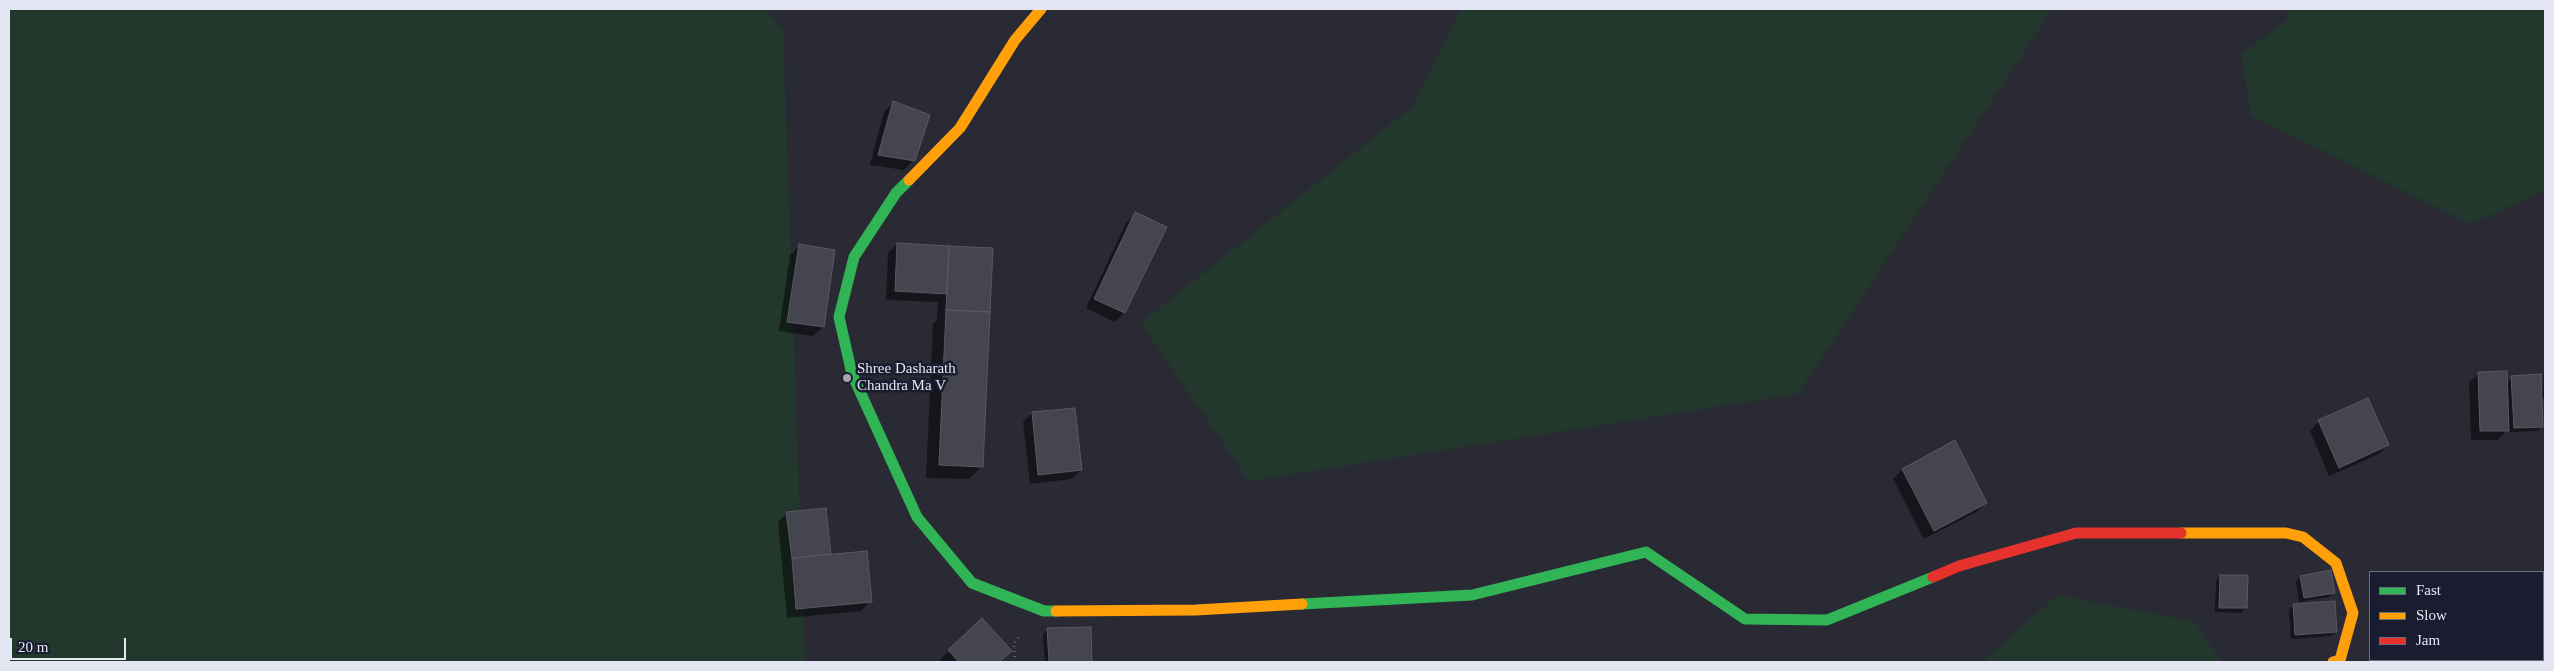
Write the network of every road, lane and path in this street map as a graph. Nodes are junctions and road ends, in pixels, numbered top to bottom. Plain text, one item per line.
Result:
1 (1041, 9) edge
2 (2334, 662) edge

1 - 2 street

